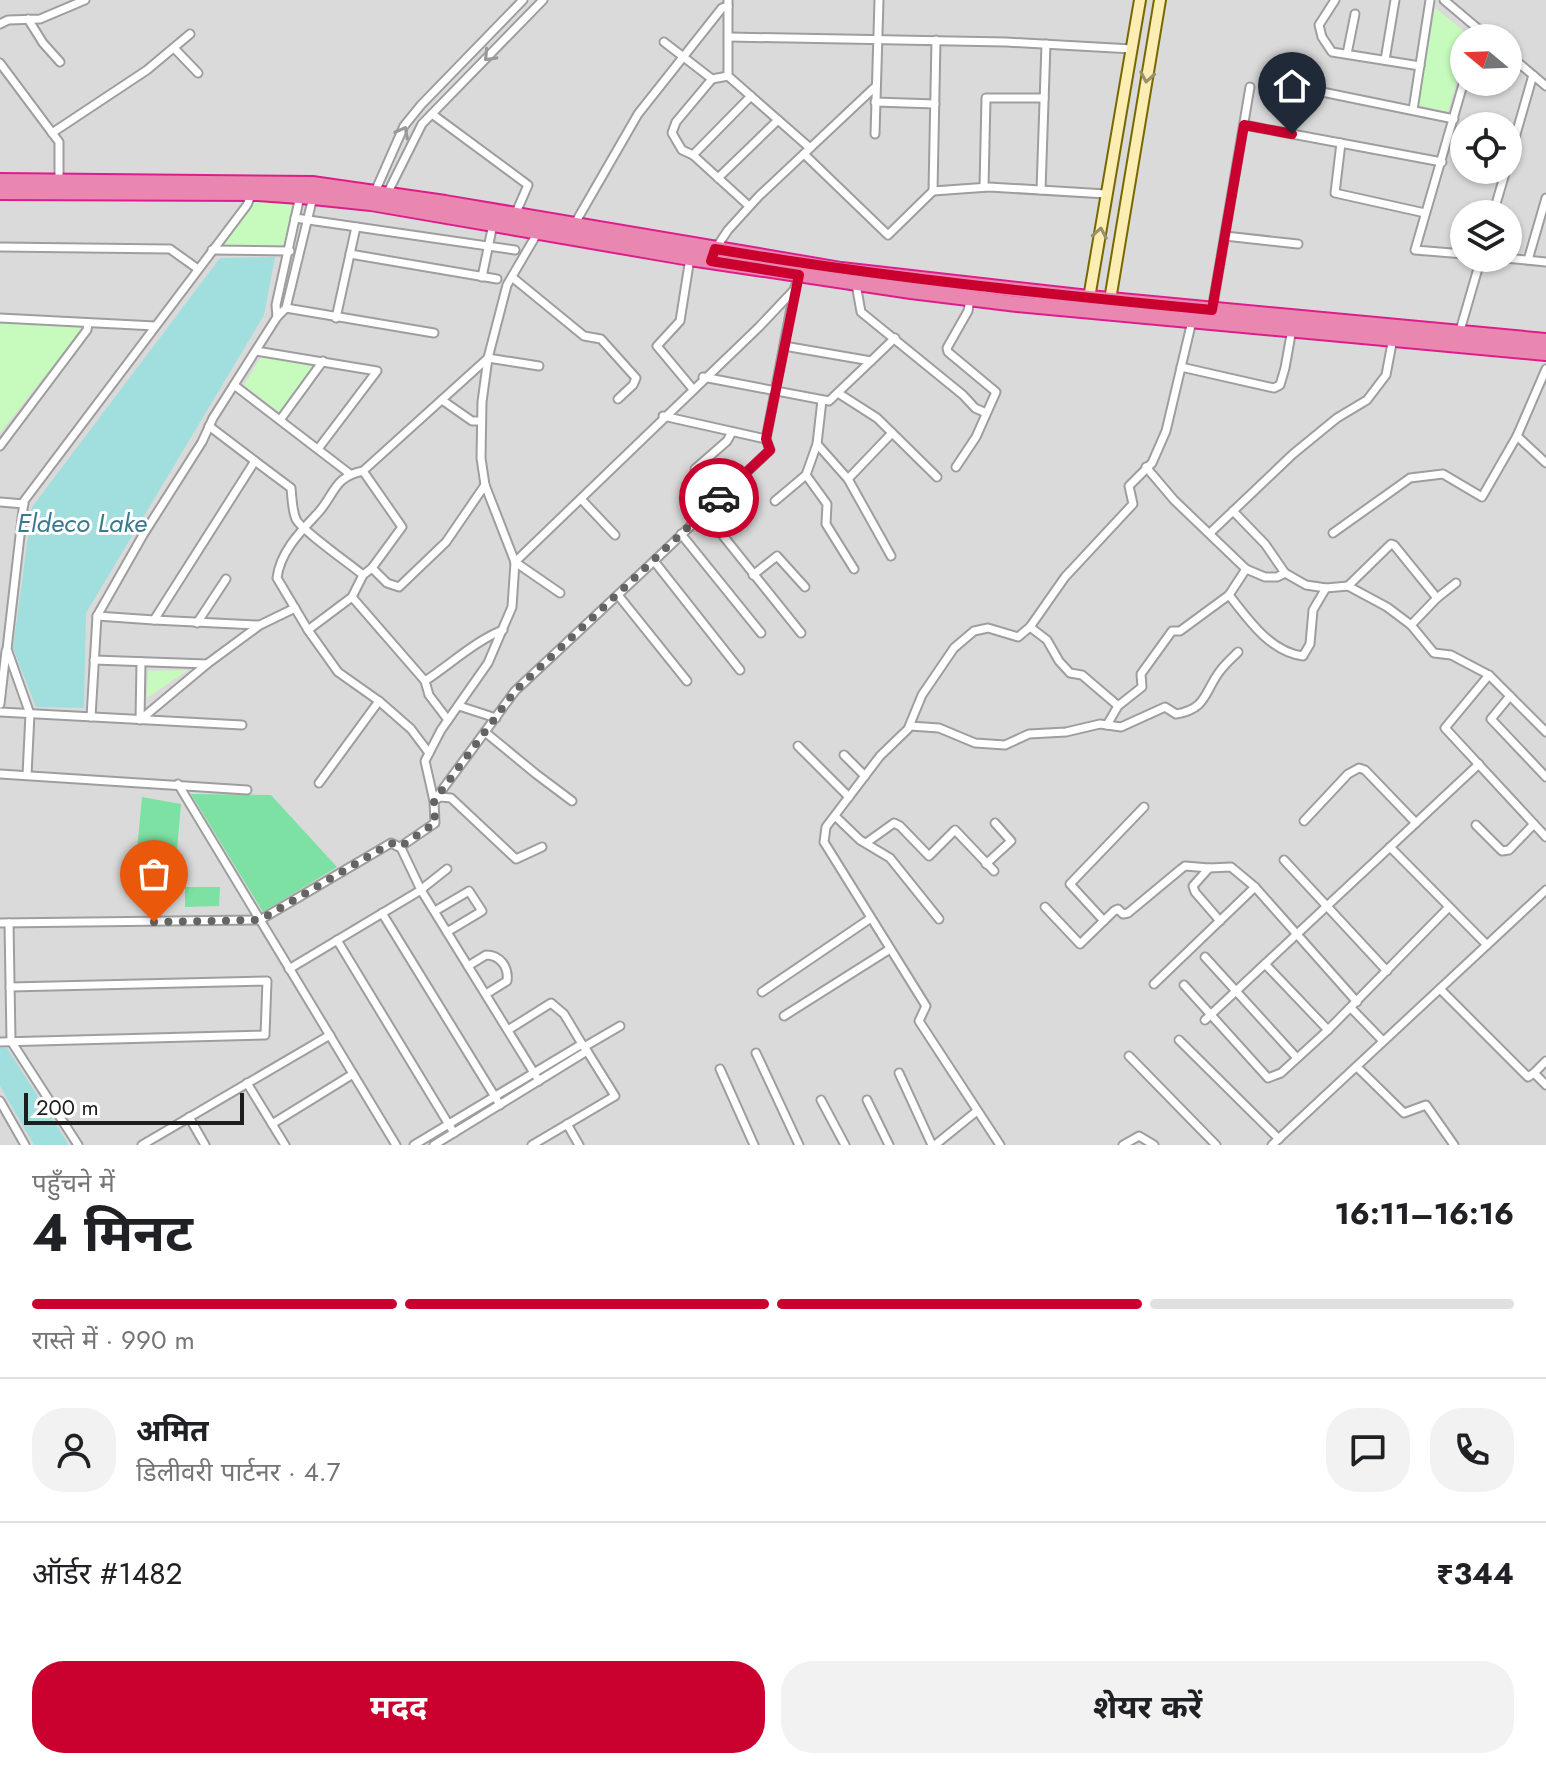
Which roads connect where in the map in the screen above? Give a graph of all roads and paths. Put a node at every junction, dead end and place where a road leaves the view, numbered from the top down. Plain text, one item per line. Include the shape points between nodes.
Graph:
1 (85, 0) edge
2 (523, 0) edge
3 (543, 0) edge
4 (879, 0) edge
5 (1140, 0) edge
6 (1160, 0) edge
7 (1335, 0) edge
8 (1395, 0) edge
9 (1430, 0) edge
10 (1444, 0) edge
11 (728, 3) edge
12 (1355, 14) dead end
13 (28, 19) junction
14 (0, 24) edge
15 (1472, 24) edge
16 (190, 34) dead end
17 (729, 37) junction
18 (877, 39) junction
19 (936, 40) junction
20 (664, 42) dead end
21 (1046, 44) junction
22 (174, 48) junction
23 (1132, 49) junction
24 (1347, 54) junction
25 (682, 56) junction
26 (1385, 60) junction
27 (60, 62) dead end
28 (0, 63) edge
29 (1420, 66) junction
30 (1522, 66) edge
31 (198, 73) dead end
32 (1533, 75) junction
33 (728, 76) junction
34 (712, 79) junction
35 (1288, 85) dead end
36 (1546, 86) edge
37 (875, 87) junction
38 (1250, 87) dead end
39 (751, 96) junction
40 (1044, 98) junction
41 (875, 102) junction
42 (935, 104) junction
43 (1413, 110) junction
44 (1522, 113) edge
45 (432, 114) junction
46 (1450, 118) edge
47 (778, 120) junction
48 (1244, 125) junction
49 (52, 133) junction
50 (1450, 133) edge
51 (875, 134) dead end
52 (1341, 143) junction
53 (807, 151) junction
54 (693, 155) junction
55 (1442, 162) junction
56 (718, 178) junction
57 (0, 181) edge
58 (59, 182) junction
59 (984, 187) junction
60 (1041, 190) junction
61 (933, 191) junction
62 (0, 192) edge
63 (252, 193) junction
64 (1106, 194) junction
65 (307, 196) junction
66 (379, 198) junction
67 (1546, 198) edge
68 (749, 206) junction
69 (1425, 213) junction
70 (515, 215) junction
71 (295, 218) junction
72 (1543, 218) edge
73 (307, 220) junction
74 (493, 224) junction
75 (574, 225) junction
76 (356, 227) junction
77 (538, 232) junction
78 (1225, 236) junction
79 (1298, 244) dead end
80 (488, 246) junction
81 (0, 247) edge
82 (212, 250) junction
83 (288, 250) junction
84 (515, 250) dead end
85 (300, 252) junction
86 (1450, 253) edge
87 (350, 254) junction
88 (713, 255) junction
89 (690, 258) junction
90 (1522, 259) edge
91 (1528, 260) junction
92 (1546, 262) edge
93 (198, 269) junction
94 (1477, 272) edge
95 (799, 275) junction
96 (482, 277) junction
97 (512, 277) junction
98 (497, 279) dead end
99 (856, 284) junction
100 (794, 290) junction
101 (970, 298) junction
102 (1088, 304) junction
103 (1109, 306) junction
104 (286, 308) junction
105 (1212, 310) junction
106 (277, 317) junction
107 (0, 318) edge
108 (336, 318) junction
109 (1192, 320) junction
110 (88, 323) junction
111 (155, 326) junction
112 (1292, 329) junction
113 (434, 333) dead end
114 (1459, 334) junction
115 (895, 338) junction
116 (1393, 338) junction
117 (1546, 341) edge
118 (784, 346) junction
119 (256, 351) junction
120 (1546, 353) edge
121 (488, 358) junction
122 (323, 361) junction
123 (871, 361) junction
124 (539, 366) dead end
125 (1181, 367) junction
126 (1546, 369) edge
127 (703, 377) junction
128 (234, 385) junction
129 (692, 388) junction
130 (775, 392) junction
131 (838, 393) junction
132 (618, 399) dead end
133 (442, 400) junction
134 (822, 400) junction
135 (986, 413) junction
136 (663, 416) junction
137 (280, 420) junction
138 (481, 421) junction
139 (209, 426) junction
140 (732, 432) junction
141 (892, 433) junction
142 (1517, 436) junction
143 (766, 439) junction
144 (817, 444) junction
145 (0, 446) edge
146 (318, 449) junction
147 (255, 461) junction
148 (1546, 463) edge
149 (956, 467) dead end
150 (1146, 467) junction
151 (695, 469) dead end
152 (363, 471) junction
153 (350, 474) junction
154 (806, 475) junction
155 (937, 477) dead end
156 (848, 479) junction
157 (485, 485) junction
158 (581, 499) junction
159 (775, 501) dead end
160 (0, 502) edge
161 (24, 504) junction
162 (1233, 511) junction
163 (704, 512) junction
164 (301, 528) junction
165 (1210, 533) junction
166 (1333, 533) dead end
167 (681, 534) junction
168 (615, 535) dead end
169 (891, 556) dead end
170 (654, 561) junction
171 (515, 562) junction
172 (372, 568) junction
173 (854, 569) dead end
174 (1246, 569) junction
175 (1285, 573) junction
176 (363, 575) junction
177 (753, 575) junction
178 (226, 579) dead end
179 (1456, 583) dead end
180 (1348, 586) junction
181 (805, 587) dead end
182 (1326, 588) junction
183 (560, 593) dead end
184 (618, 595) junction
185 (1229, 595) junction
186 (352, 597) junction
187 (1437, 598) junction
188 (295, 608) junction
189 (97, 616) junction
190 (154, 620) junction
191 (197, 623) junction
192 (260, 625) junction
193 (1411, 625) junction
194 (1030, 627) junction
195 (308, 630) junction
196 (503, 630) junction
197 (761, 633) dead end
198 (801, 633) dead end
199 (7, 649) junction
200 (1238, 652) dead end
201 (94, 660) junction
202 (141, 662) junction
203 (207, 664) junction
204 (740, 670) dead end
205 (1489, 675) junction
206 (425, 681) junction
207 (687, 681) dead end
208 (1510, 696) junction
209 (379, 701) junction
210 (0, 704) edge
211 (1116, 704) dead end
212 (459, 706) junction
213 (0, 712) edge
214 (30, 714) junction
215 (91, 717) junction
216 (496, 718) junction
217 (140, 720) junction
218 (448, 720) junction
219 (242, 725) dead end
220 (1107, 725) junction
221 (910, 726) junction
222 (485, 732) junction
223 (1546, 732) edge
224 (798, 746) dead end
225 (429, 753) junction
226 (844, 755) dead end
227 (1479, 764) junction
228 (0, 774) edge
229 (27, 775) junction
230 (865, 776) junction
231 (1546, 777) edge
232 (319, 783) dead end
233 (178, 784) junction
234 (247, 790) dead end
235 (849, 797) junction
236 (434, 801) junction
237 (572, 801) dead end
238 (1144, 807) dead end
239 (835, 816) junction
240 (1304, 821) dead end
241 (995, 823) dead end
242 (1416, 823) junction
243 (1534, 824) junction
244 (1476, 825) dead end
245 (1546, 837) edge
246 (866, 843) junction
247 (400, 847) junction
248 (542, 847) dead end
249 (1390, 847) junction
250 (1284, 860) dead end
251 (986, 864) junction
252 (1209, 868) junction
253 (447, 869) dead end
254 (994, 871) dead end
255 (1255, 887) junction
256 (422, 889) junction
257 (1544, 895) edge
258 (1328, 905) junction
259 (1045, 907) dead end
260 (1449, 907) junction
261 (435, 911) junction
262 (382, 913) junction
263 (871, 918) junction
264 (939, 919) dead end
265 (260, 920) junction
266 (1104, 921) junction
267 (1220, 921) junction
268 (4, 923) edge
269 (447, 932) junction
270 (1298, 933) junction
271 (337, 940) junction
272 (1487, 945) junction
273 (890, 949) junction
274 (1205, 957) dead end
275 (1265, 964) junction
276 (468, 966) junction
277 (289, 969) junction
278 (1387, 971) junction
279 (1154, 984) dead end
280 (1184, 985) dead end
281 (10, 987) junction
282 (1440, 989) junction
283 (1236, 991) junction
284 (762, 992) dead end
285 (486, 994) junction
286 (1354, 1005) junction
287 (784, 1016) dead end
288 (1208, 1018) junction
289 (620, 1026) dead end
290 (508, 1030) junction
291 (1328, 1030) junction
292 (330, 1035) junction
293 (1179, 1040) dead end
294 (11, 1041) junction
295 (1383, 1041) junction
296 (0, 1042) edge
297 (585, 1048) junction
298 (756, 1053) dead end
299 (1129, 1056) dead end
300 (1297, 1058) junction
301 (1546, 1061) edge
302 (1357, 1067) junction
303 (720, 1069) dead end
304 (899, 1073) dead end
305 (1534, 1073) junction
306 (353, 1074) junction
307 (537, 1077) junction
308 (247, 1083) junction
309 (1546, 1085) edge
310 (496, 1097) junction
311 (821, 1100) dead end
312 (867, 1100) dead end
313 (0, 1101) edge
314 (500, 1105) junction
315 (977, 1111) junction
316 (189, 1117) junction
317 (272, 1124) junction
318 (449, 1124) junction
319 (567, 1124) junction
320 (454, 1133) junction
321 (1279, 1139) junction
322 (283, 1144) edge
323 (25, 1145) edge
324 (78, 1145) edge
325 (142, 1145) edge
326 (205, 1145) edge
327 (396, 1145) edge
328 (414, 1145) edge
329 (434, 1145) edge
330 (532, 1145) edge
331 (579, 1145) edge
332 (754, 1145) edge
333 (799, 1145) edge
334 (845, 1145) edge
335 (889, 1145) edge
336 (933, 1145) edge
337 (1000, 1145) edge
338 (1123, 1145) edge
339 (1154, 1145) edge
340 (1216, 1145) edge
341 (1272, 1145) edge
342 (1454, 1145) edge

1 - 13 street
66 -> 2 street via 404,126
3 -> 45 street
4 - 18 street
5 - 23 street
6 -> 103 street
7 - 24 street via 1319,31 1332,52
8 - 26 street
9 - 29 street
10 - 15 street
11 - 17 street
11 - 25 street
12 - 24 street
13 - 14 street
13 - 27 street
16 - 22 street
17 - 18 street
17 - 33 street
18 - 19 street
18 - 37 street
19 - 21 street
19 - 42 street
20 - 25 street
21 - 23 street
21 - 40 street
22 - 31 street
22 - 49 street
23 - 64 street
24 - 26 street
25 - 34 street
25 - 75 street via 638,114
26 - 29 street
28 - 49 street
29 - 43 street
30 - 32 street
32 - 36 street
32 - 44 street
33 - 34 street
33 - 39 street
34 - 54 street via 672,133 682,150
35 - 43 street
37 - 41 street
37 - 53 street
38 - 48 street
39 - 47 street
39 - 54 street
40 - 59 street via 986,98
40 - 60 street
41 - 42 street
41 - 51 street
42 - 61 street
43 - 46 street
45 - 66 street
45 - 70 street via 528,185
47 - 53 street
47 - 56 street
48 - 52 street
48 - 78 street
49 - 58 street via 59,142
50 - 55 street
52 - 55 street
52 - 69 street via 1335,193
53 - 61 street via 888,235
53 - 68 street
54 - 56 street
55 - 69 street
56 - 68 street
57 - 58 highway
58 - 66 highway via 312,184
59 - 60 street
59 - 61 street
60 - 64 street
62 - 63 highway
63 - 65 highway
63 - 82 street
102 -> 64 street
65 - 66 highway
65 - 71 street
65 - 73 street
66 - 70 highway
66 - 74 highway
67 - 72 street
68 - 88 street
69 - 86 street via 1415,250
70 - 75 highway
71 - 73 street
71 - 83 street
72 - 91 street
73 - 76 street
73 - 85 street
74 - 77 highway
74 - 80 street
75 - 88 highway
76 - 80 street
76 - 87 street
77 - 89 highway
77 - 97 street
78 - 79 street
78 - 105 street
80 - 84 street
80 - 96 street
81 - 93 street via 170,249
82 - 83 street
82 - 93 street
83 - 85 street
83 - 106 street
85 - 104 street
87 - 96 street
87 - 108 street
88 - 89 highway
88 - 95 highway
88 - 102 highway
89 - 129 street via 680,321 657,346
90 - 91 street
91 - 92 street
93 - 111 street
94 - 114 street
95 - 99 highway
95 - 100 street
96 - 98 street
97 - 121 street
97 - 132 street via 584,336 605,343 636,378
99 - 101 highway
99 - 115 street via 861,312
100 - 118 street
100 - 127 street
101 - 102 highway
101 - 135 street via 947,348 996,392
102 - 103 highway
103 - 105 highway
103 - 109 highway
104 - 106 street
104 - 108 street
105 - 114 highway
106 - 119 street
107 - 110 street
108 - 113 street
109 - 112 highway
109 - 125 street
110 - 111 street
110 - 145 street
111 - 161 street
112 - 116 highway
112 - 125 street via 1280,385 1274,388
114 - 117 highway
115 - 123 street
115 - 135 street
116 - 120 highway
116 - 162 street via 1386,375 1367,400 1326,427
118 - 123 street
118 - 130 street
119 - 122 street
119 - 128 street
121 - 124 street
121 - 133 street
121 - 138 street
122 - 137 street
122 - 146 street via 377,371
123 - 131 street
125 - 150 street via 1166,431
126 - 142 street
127 - 129 street
127 - 130 street
128 - 137 street
128 - 139 street
129 - 136 street
130 - 134 street
130 - 143 street
131 - 134 street
131 - 141 street
133 - 138 street via 472,421
133 - 152 street
134 - 144 street
135 - 149 street
136 - 140 street
136 - 158 street
137 - 146 street
138 - 157 street
139 - 147 street
139 - 189 street
140 - 143 street
140 - 151 street
141 - 155 street
141 - 156 street
142 - 148 street
142 - 166 street via 1482,497 1443,474 1410,478
143 - 163 street via 770,450
144 - 154 street
144 - 156 street
146 - 153 street
147 - 164 street via 291,488
147 - 190 street
150 - 165 street
150 - 194 street via 1129,486 1133,504 1065,577
152 - 153 street
152 - 172 street via 402,527
153 - 164 street
154 - 159 street
154 - 173 street via 827,504 826,524
156 - 169 street
157 - 171 street
157 - 172 street via 446,542 399,587
158 - 168 street
158 - 171 street
160 - 161 street
161 - 199 street
162 - 165 street
162 - 175 street
163 - 167 street
163 - 177 street
164 - 176 street
164 - 188 street via 277,578
165 - 174 street
167 - 170 street
167 - 197 street
170 - 184 street
170 - 204 street
171 - 183 street
171 - 196 street via 512,607
172 - 176 street
174 - 175 street via 1265,577
174 - 185 street
175 - 182 street via 1306,585
176 - 186 street
177 - 181 street via 777,556
177 - 198 street
178 - 191 street
179 - 187 street
180 - 182 street
180 - 187 street via 1391,544
180 - 193 street
182 - 185 street via 1313,610 1310,644 1303,656 1280,649
184 - 207 street
184 - 216 street via 515,691
185 - 220 street via 1180,631 1172,631 1141,674 1142,687 1118,706
186 - 195 street
186 - 206 street
187 - 193 street
188 - 192 street
188 - 195 street
189 - 190 street
189 - 201 street
190 - 191 street
191 - 192 street
192 - 203 street
193 - 205 street via 1434,653 1451,655
194 - 211 street via 1047,640 1070,673 1082,675
194 - 221 street via 1018,637 988,628 974,631 954,648 922,695
195 - 209 street via 338,672
196 - 206 street
196 - 212 street
199 - 210 street
199 - 214 street
200 - 220 street via 1219,672 1205,700 1184,713 1165,707 1121,727
201 - 202 street
201 - 215 street
202 - 203 street
202 - 217 street
203 - 217 street
205 - 208 street
205 - 227 street via 1445,728
206 - 218 street
208 - 223 street
208 - 231 street via 1491,719
209 - 225 street
209 - 232 street
212 - 216 street
212 - 218 street
213 - 214 street
214 - 215 street
214 - 229 street
215 - 217 street
216 - 222 street
217 - 219 street
218 - 225 street
220 - 221 street via 1029,734 1005,745
221 - 230 street
222 - 236 street
222 - 237 street
224 - 235 street
225 - 236 street via 425,761
226 - 230 street
227 - 242 street
227 - 243 street
228 - 229 street
229 - 233 street
230 - 235 street
233 - 234 street
233 - 265 street
235 - 239 street
236 - 247 street via 435,823
236 - 248 street via 451,798 516,859
238 - 266 street via 1070,884
239 - 246 street
239 - 263 street via 826,827 824,842
240 - 242 street via 1359,768
241 - 251 street via 1011,841
242 - 249 street
243 - 244 street via 1502,851
243 - 245 street
246 - 251 street via 894,823 929,856 955,830
246 - 264 street via 890,858
247 - 256 street
247 - 265 street via 391,843
249 - 258 street
249 - 260 street
250 - 258 street
251 - 254 street
252 - 255 street via 1231,867
252 - 266 street via 1185,866 1128,913 1118,909
252 - 267 street via 1193,886
253 - 256 street
255 - 267 street
255 - 270 street
256 - 261 street
256 - 262 street
257 - 272 street
258 - 270 street
258 - 278 street
259 - 266 street via 1080,944
260 - 272 street
260 - 278 street
261 - 269 street
261 - 269 street via 469,891 482,911
262 - 271 street
262 - 310 street
263 - 273 street
263 - 284 street
265 - 268 street
265 - 277 street
267 - 279 street
268 - 281 street
269 - 276 street
270 - 275 street
270 - 286 street
271 - 277 street
271 - 318 street
272 - 282 street
273 - 287 street
273 - 315 street via 926,1006 919,1021
274 - 283 street
275 - 283 street
275 - 291 street
276 - 285 street
276 - 285 street via 486,955 502,962 507,981
277 - 292 street
278 - 286 street
280 - 288 street
281 - 294 street
281 - 294 street via 267,981 268,985 265,1035
282 - 295 street
282 - 305 street via 1528,1077
283 - 288 street
283 - 300 street
285 - 290 street
286 - 291 street
286 - 295 street
288 - 300 street via 1268,1078
289 - 297 street
290 - 297 street via 551,1003
290 - 307 street
291 - 300 street
292 - 306 street
292 - 308 street
293 - 321 street
294 - 296 street
294 - 324 street
295 - 302 street
297 - 307 street
297 - 319 street via 615,1096
298 - 333 street
299 - 340 street
301 - 305 street
302 - 321 street
302 - 342 street via 1404,1113 1426,1105
303 - 332 street
304 - 336 street
305 - 309 street
306 - 317 street
306 - 327 street
307 - 310 street
307 - 314 street
308 - 316 street
308 - 317 street
310 - 314 street
310 - 318 street
311 - 334 street
312 - 335 street
313 - 323 street
314 - 320 street
315 - 336 street
315 - 337 street
316 - 325 street
316 - 326 street
317 - 322 street
318 - 320 street
318 - 328 street
319 - 330 street
319 - 331 street
320 - 329 street
321 - 341 street
338 - 339 street via 1139,1136

